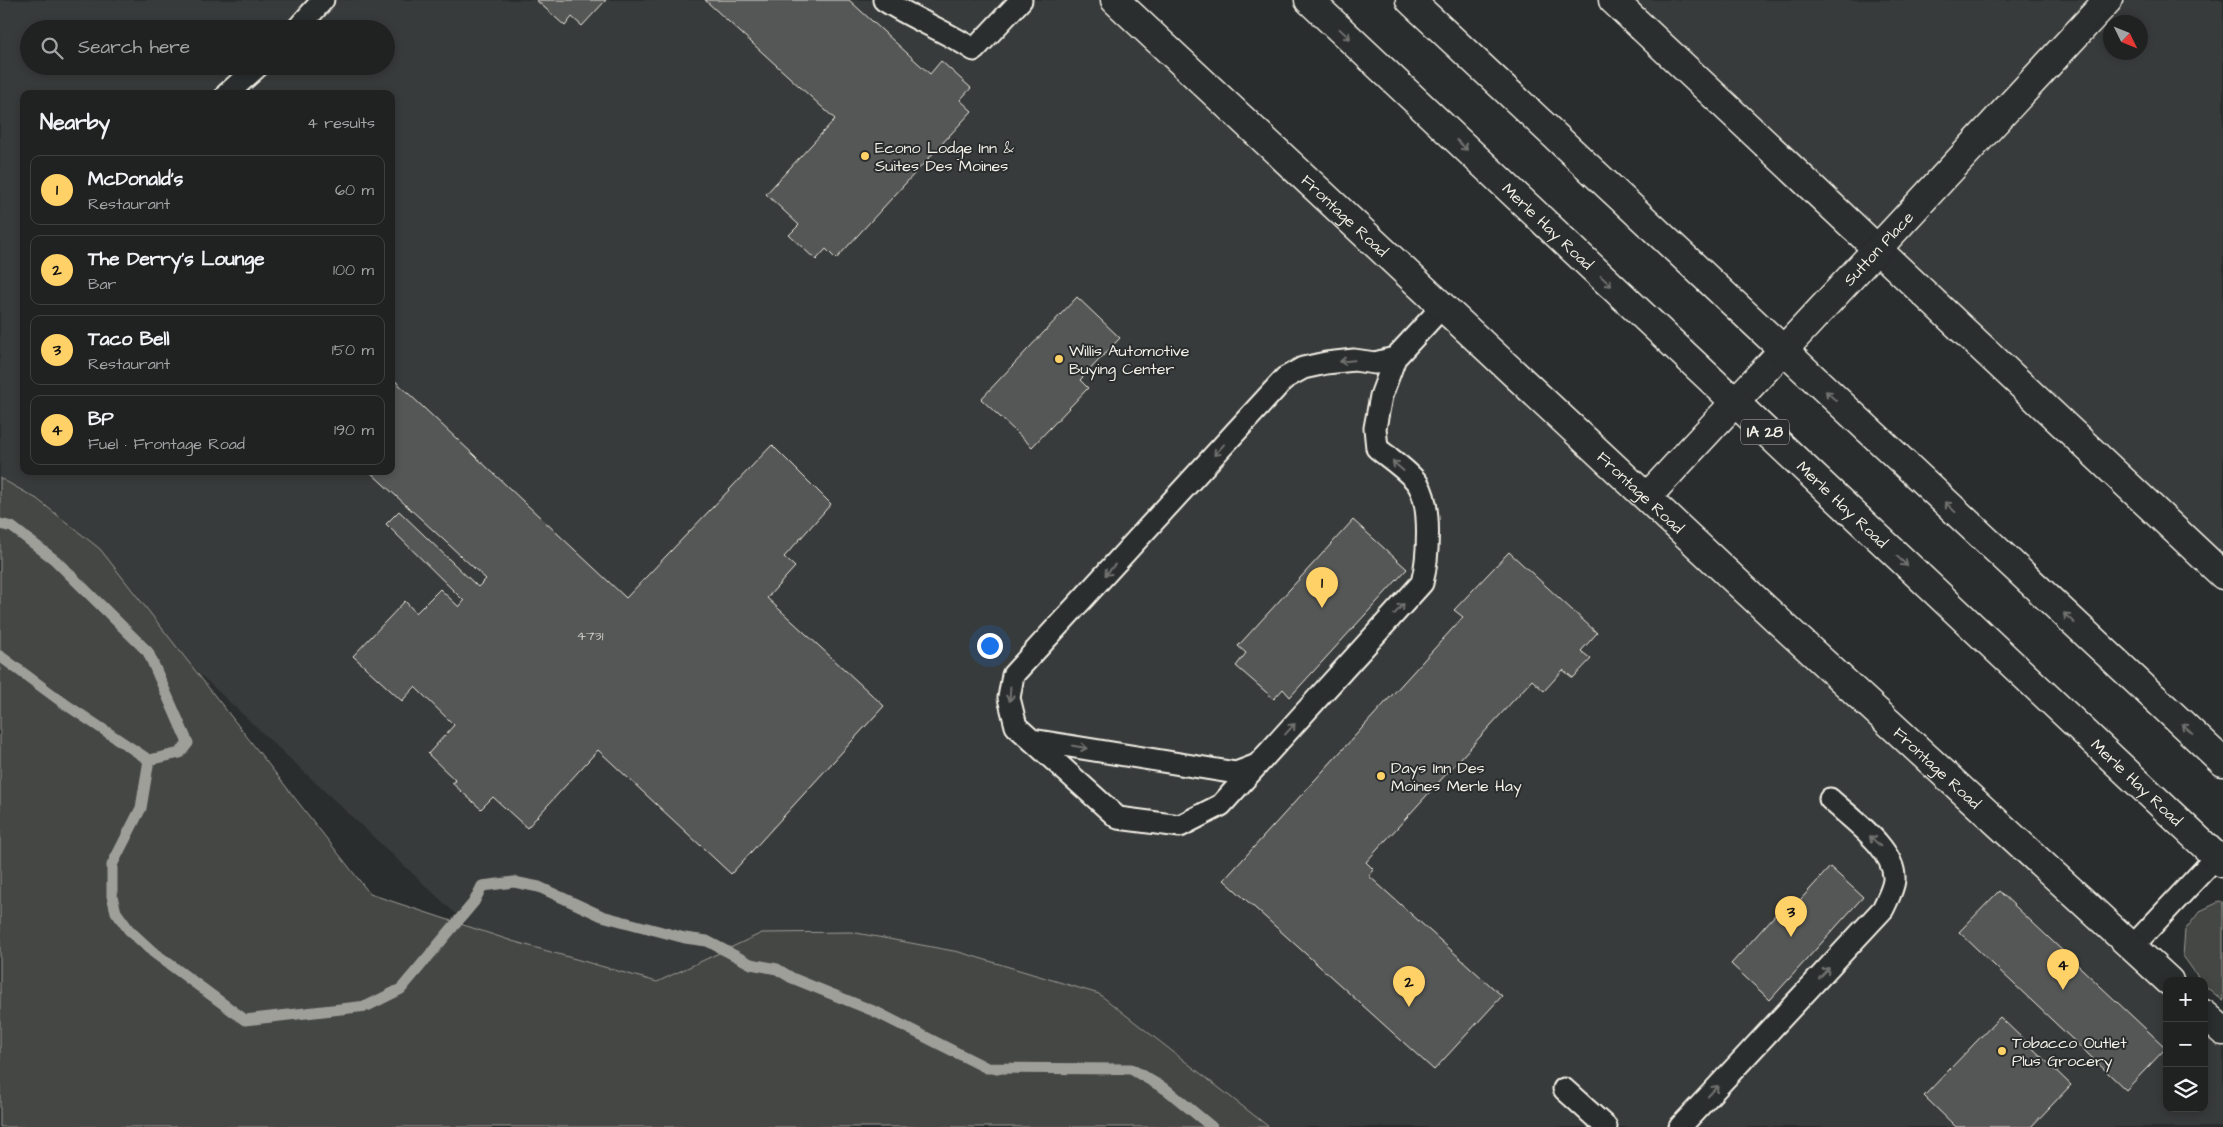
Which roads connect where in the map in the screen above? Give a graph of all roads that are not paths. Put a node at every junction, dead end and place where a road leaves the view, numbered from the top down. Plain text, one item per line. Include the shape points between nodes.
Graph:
1 (323, 0) edge
2 (884, 0) edge
3 (1021, 0) edge
4 (1115, 0) edge
5 (1309, 0) edge
6 (1410, 0) edge
7 (1613, 0) edge
8 (2108, 0) edge
9 (305, 20) edge
10 (248, 75) edge
11 (231, 90) edge
12 (1877, 249) junction
13 (1443, 306) junction
14 (1782, 351) junction
15 (1395, 358) junction
16 (1734, 403) junction
17 (1648, 496) junction
18 (2223, 575) edge
19 (1032, 740) junction
20 (2223, 762) edge
21 (1258, 765) junction
22 (1830, 799) dead end
23 (2220, 860) edge
24 (2132, 947) junction
25 (2165, 977) edge
26 (2208, 1018) edge
27 (2223, 1031) edge
28 (1564, 1089) dead end
29 (1606, 1127) edge
30 (1680, 1127) edge

1 - 9 lane
2 - 3 lane via 974,50
4 - 13 street, Frontage Road
5 -> 16 street, Merle Hay Road / IA 28
6 - 14 street
7 - 12 street
8 - 12 street, Sutton Place
10 - 11 lane
12 - 14 street, Sutton Place
12 - 18 street
13 - 15 lane
13 - 17 street, Frontage Road
14 - 16 street, Sutton Place
20 -> 14 street
15 -> 19 lane via 1376,363 1354,360 1326,363 1303,368 1285,378 1013,675 1009,698 1016,726
21 -> 15 lane via 1422,583 1427,565 1426,502 1418,484 1377,448 1375,428 1381,396
16 - 17 street, Sutton Place
16 -> 23 street, Merle Hay Road / IA 28
17 - 24 street, Frontage Road
19 -> 21 lane via 1236,774
19 - 21 lane via 1118,818 1180,826 1221,805
30 -> 22 lane via 1883,909 1891,892 1894,878 1883,848
23 - 24 lane
24 - 25 street, Frontage Road
26 - 27 street
28 - 29 lane

